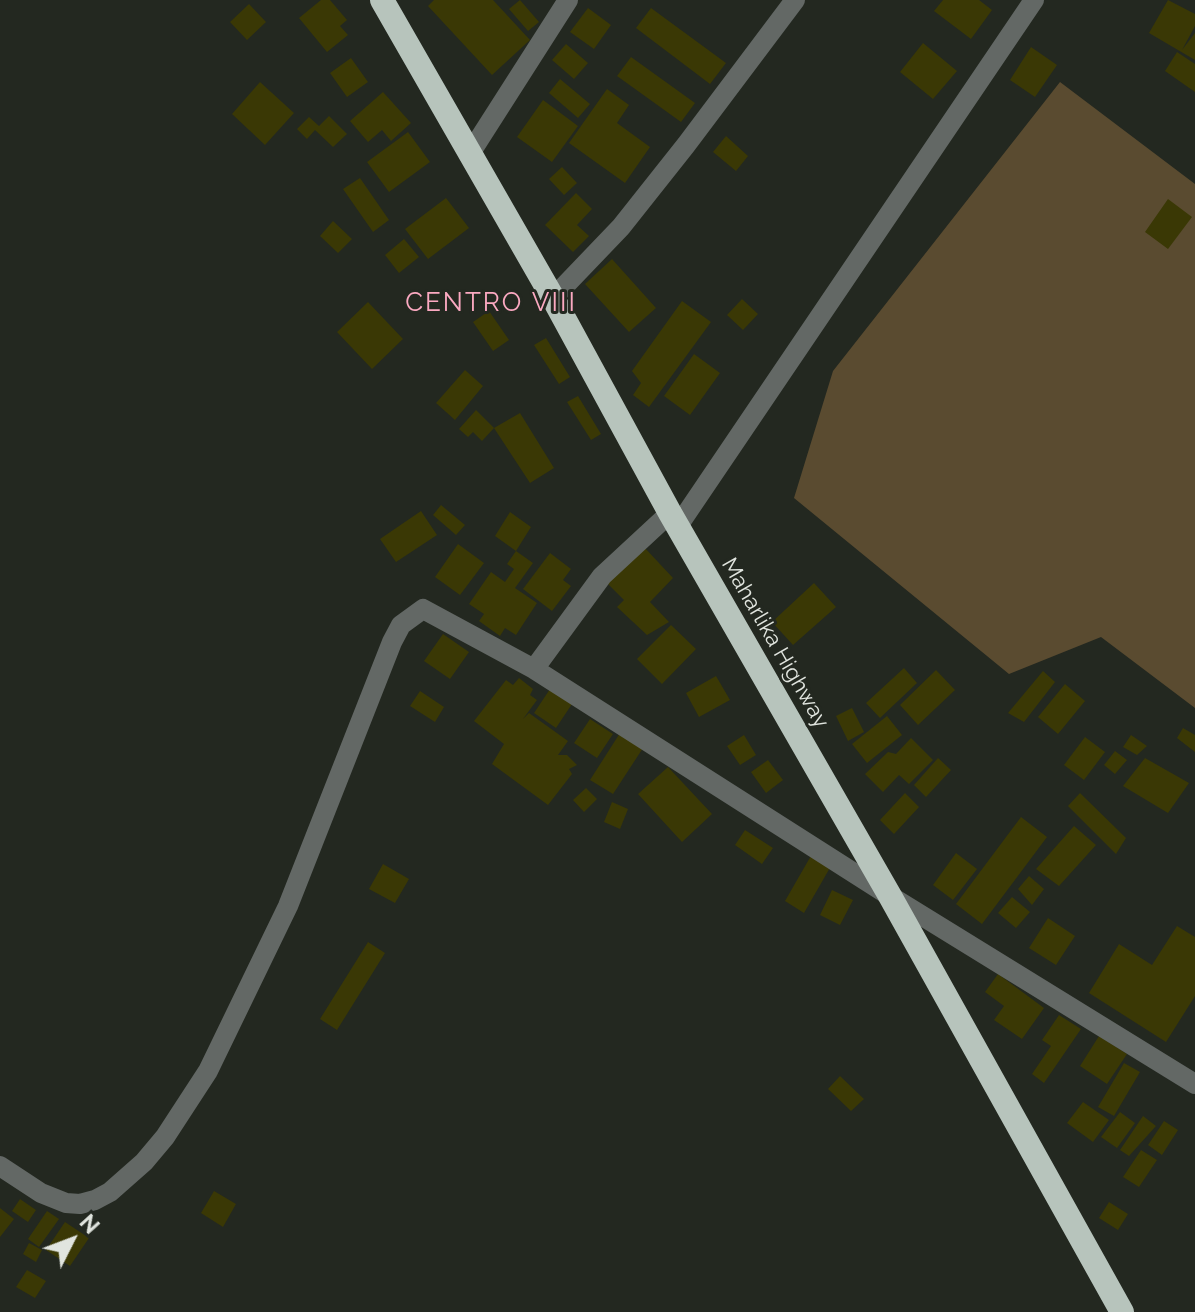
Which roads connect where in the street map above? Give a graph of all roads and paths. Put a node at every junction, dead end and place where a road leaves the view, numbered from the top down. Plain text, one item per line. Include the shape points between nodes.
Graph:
1 (382, 0) edge
2 (568, 0) edge
3 (795, 0) edge
4 (1034, 0) edge
5 (469, 155) junction
6 (553, 298) junction
7 (674, 519) junction
8 (534, 669) junction
9 (890, 896) junction
10 (1195, 1084) edge
11 (0, 1166) edge
12 (1122, 1312) edge

1 - 5 highway, Maharlika Highway
2 - 5 street
3 - 6 street via 621,227
4 - 7 street
5 - 6 highway, Maharlika Highway
6 - 7 highway, Maharlika Highway
7 - 8 street via 602,576
7 - 9 highway, Maharlika Highway
8 - 9 street
8 - 11 street via 431,611 423,609 401,625 288,906 208,1071 165,1137 110,1192 80,1204 41,1193
9 - 10 street
9 - 12 highway, Maharlika Highway

